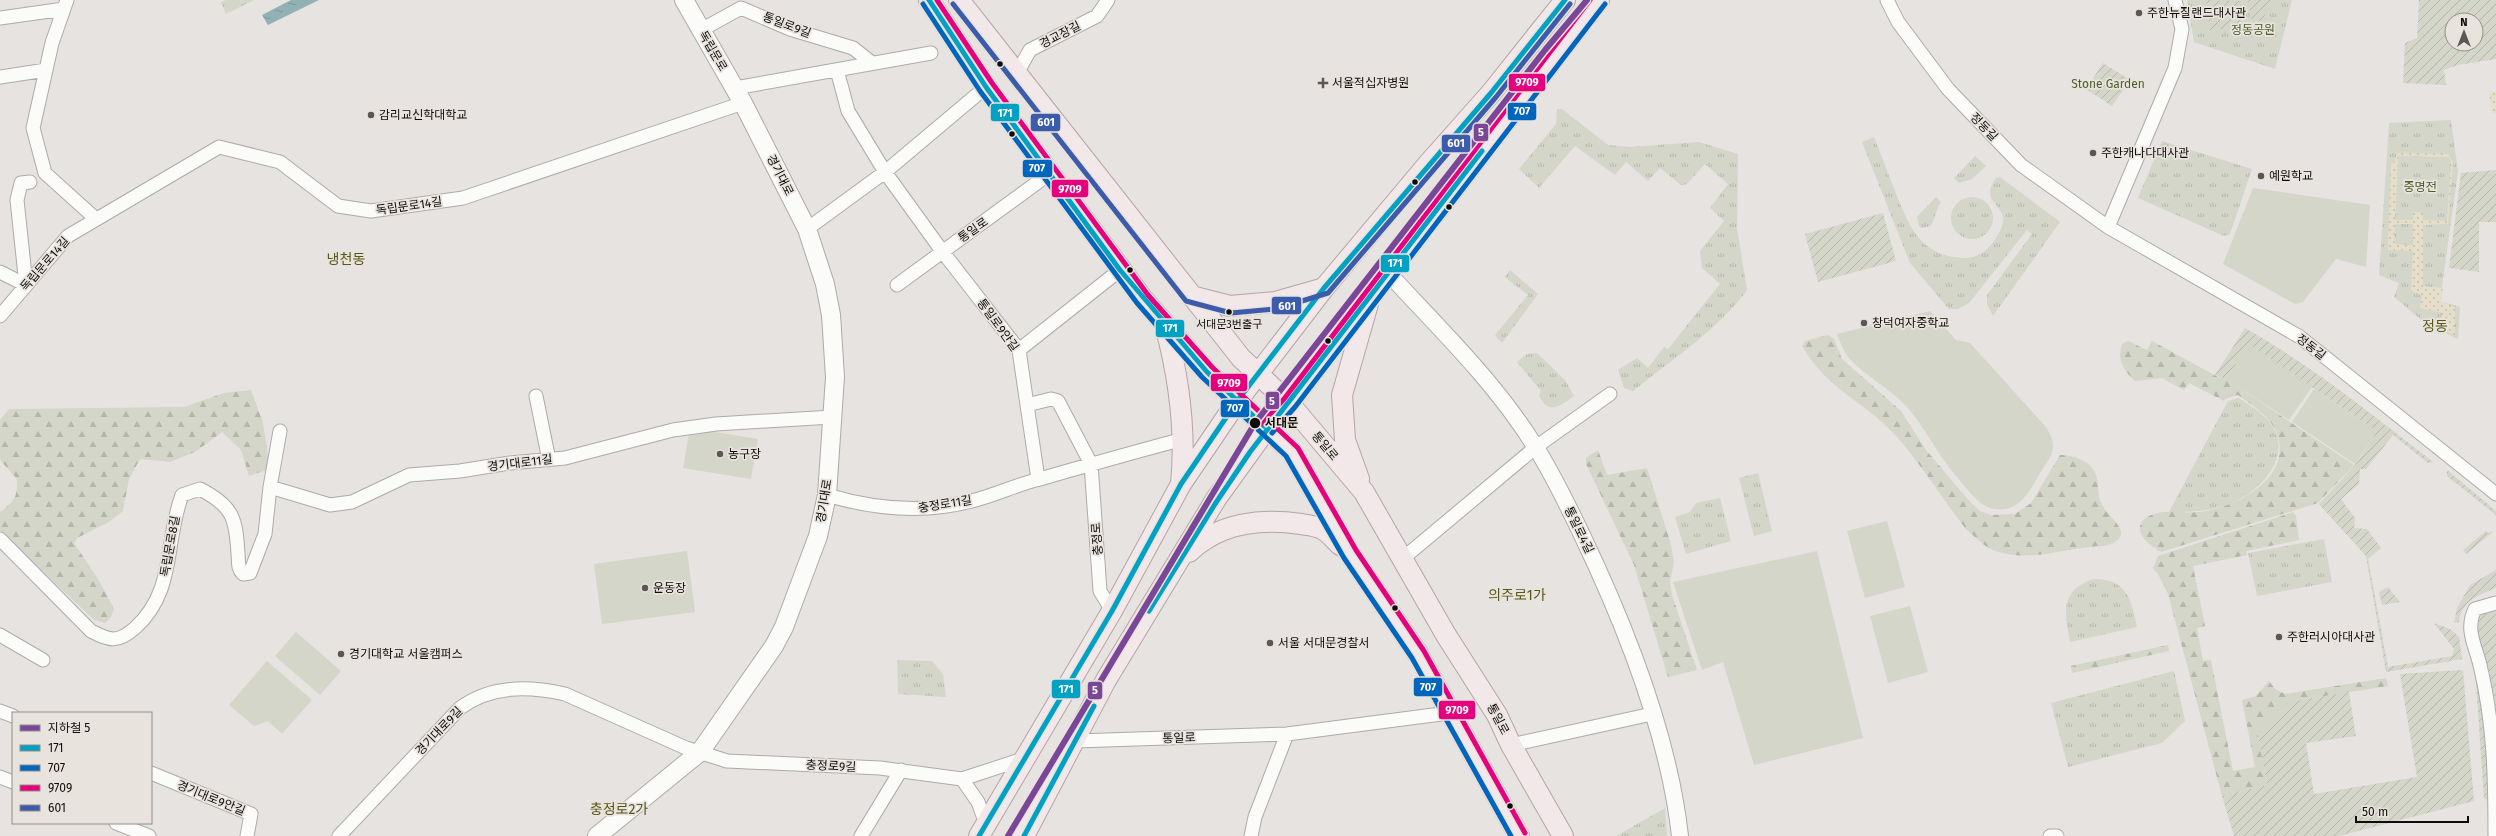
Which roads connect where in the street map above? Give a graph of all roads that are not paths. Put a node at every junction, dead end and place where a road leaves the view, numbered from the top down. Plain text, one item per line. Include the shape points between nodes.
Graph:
1 (684, 0) edge
2 (929, 0) edge
3 (959, 0) edge
4 (1108, 0) edge
5 (1565, 0) edge
6 (1599, 0) edge
7 (1887, 0) edge
8 (2175, 0) edge
9 (65, 4) edge
10 (0, 18) edge
11 (701, 30) junction
12 (931, 53) dead end
13 (872, 63) junction
14 (46, 70) junction
15 (837, 70) junction
16 (1017, 73) junction
17 (0, 77) edge
18 (986, 88) junction
19 (739, 96) junction
20 (885, 172) junction
21 (1049, 174) junction
22 (30, 182) dead end
23 (96, 220) junction
24 (2108, 227) junction
25 (807, 229) junction
26 (942, 251) junction
27 (1120, 270) junction
28 (0, 272) edge
29 (1388, 273) junction
30 (26, 285) junction
31 (897, 285) dead end
32 (1324, 288) junction
33 (1191, 296) junction
34 (1370, 296) junction
35 (0, 316) edge
36 (1165, 324) junction
37 (1019, 350) junction
38 (1259, 375) junction
39 (1610, 394) dead end
40 (536, 396) dead end
41 (1238, 400) junction
42 (1289, 403) junction
43 (1027, 405) junction
44 (832, 417) junction
45 (1266, 428) junction
46 (280, 431) dead end
47 (1183, 439) junction
48 (1536, 447) junction
49 (549, 460) junction
50 (1091, 464) junction
51 (1038, 479) junction
52 (1181, 484) junction
53 (270, 487) junction
54 (1364, 492) junction
55 (2496, 494) edge
56 (827, 495) junction
57 (0, 538) edge
58 (1350, 554) junction
59 (1180, 560) junction
60 (1401, 560) junction
61 (2496, 603) edge
62 (1112, 611) junction
63 (0, 635) edge
64 (43, 660) dead end
65 (0, 711) edge
66 (1448, 712) junction
67 (1652, 714) junction
68 (12, 716) edge
69 (1287, 734) junction
70 (1076, 741) junction
71 (1511, 745) junction
72 (700, 752) junction
73 (1026, 758) junction
74 (901, 770) junction
75 (152, 773) edge
76 (0, 777) edge
77 (962, 778) junction
78 (12, 782) edge
79 (119, 824) edge
80 (982, 830) edge
81 (149, 836) edge
82 (247, 836) edge
83 (339, 836) edge
84 (596, 836) edge
85 (861, 836) edge
86 (1024, 836) edge
87 (1251, 836) edge
88 (1519, 836) edge
89 (1563, 836) edge
90 (1680, 836) edge
91 (2050, 836) edge
92 (2057, 836) edge
93 (2495, 836) edge

1 - 11 main road, 독립문로
2 - 18 main road
3 - 16 main road, 통일로
4 - 16 street, 경교장길 via 1098,16 1030,50
5 - 32 main road via 1491,93
6 - 29 main road
7 - 24 street, 정동길 via 1898,22 1948,89 2021,165
8 - 24 street via 2182,30 2175,68
9 - 10 street
9 - 14 street
11 - 13 street, 통일로9길 via 741,8 790,29 853,48
11 - 19 main road, 독립문로
12 - 13 street
13 - 15 street
14 - 17 street
14 - 23 street via 33,128 45,173
15 - 19 street
15 - 20 street, 통일로9안길 via 848,111
16 - 33 main road, 통일로
18 - 20 street
18 - 21 main road
19 - 23 street, 독립문로14길 via 463,198 371,211 338,206 280,162 219,148
19 - 25 main road, 경기대로
20 - 25 street
20 - 26 street, 통일로9안길
21 - 26 street, 통일로
21 - 27 main road
22 - 30 street via 20,183 17,200
23 - 30 street, 독립문로14길 via 68,236
24 - 55 street, 정동길 via 2300,337
25 - 44 main road, 경기대로 via 825,284 831,315 835,377
26 - 31 street, 통일로
26 - 37 street, 통일로9안길
27 - 36 main road
27 - 37 street
28 - 30 street
29 - 34 main road
29 - 48 street, 통일로4길 via 1486,380
30 - 35 street, 독립문로14길
32 - 33 main road via 1275,302 1230,306
32 - 38 main road
33 - 38 main road, 통일로 via 1241,358
34 - 42 main road
34 - 54 main road via 1342,399 1345,440
36 - 41 main road via 1207,372
36 - 47 main road via 1174,360
37 - 43 street, 통일로9안길
38 - 41 main road
38 - 42 main road, 통일로
39 - 48 street
40 - 49 street
41 - 45 main road
41 - 52 main road
42 - 45 main road
42 - 54 main road, 통일로
43 - 50 street via 1051,398 1058,401
43 - 51 street
44 - 49 street, 경기대로11길 via 755,420 673,430
44 - 56 main road, 경기대로
45 - 58 main road via 1292,452
45 - 59 main road via 1216,499
46 - 53 street
47 - 50 street, 충정로11길
47 - 52 main road
48 - 60 street
48 - 67 street, 통일로4길 via 1555,479 1598,568 1627,637
49 - 53 street, 경기대로11길 via 460,472 409,475 352,502 330,505
50 - 51 street, 충정로11길
50 - 62 street, 충정로 via 1100,591
51 - 56 street, 충정로11길 via 978,499 923,510 848,501
52 - 62 main road
53 - 57 street, 독립문로8길 via 265,534 250,573 243,574 238,569 237,528 231,512 219,498 200,489 182,495 177,509 163,587 149,615 124,638 107,640 92,631
54 - 60 main road, 통일로
56 - 72 main road, 경기대로 via 818,536 784,627
58 - 59 main road via 1322,528 1267,522 1246,524 1213,534 1198,543
58 - 66 main road via 1418,654
59 - 70 main road via 1106,680
60 - 71 main road, 통일로 via 1497,715
61 - 93 street via 2474,609 2469,626 2480,665 2495,751
62 - 73 main road
63 - 64 street
65 - 68 street
66 - 69 street, 통일로
66 - 88 main road
67 - 71 street
67 - 90 street, 통일로4길 via 1666,761
69 - 70 street, 통일로
69 - 87 street via 1255,817
70 - 86 main road
71 - 89 main road, 통일로
72 - 74 street, 충정로9길 via 727,761
72 - 83 street, 경기대로9길 via 565,694 532,688 494,692 472,700 460,708
72 - 84 main road, 경기대로
73 - 77 street, 충정로9길
73 - 80 main road
74 - 77 street, 충정로9길
74 - 85 street
75 - 82 street, 경기대로9안길 via 251,814
76 - 78 street
77 - 80 street via 982,810
79 - 81 street
91 - 92 street

